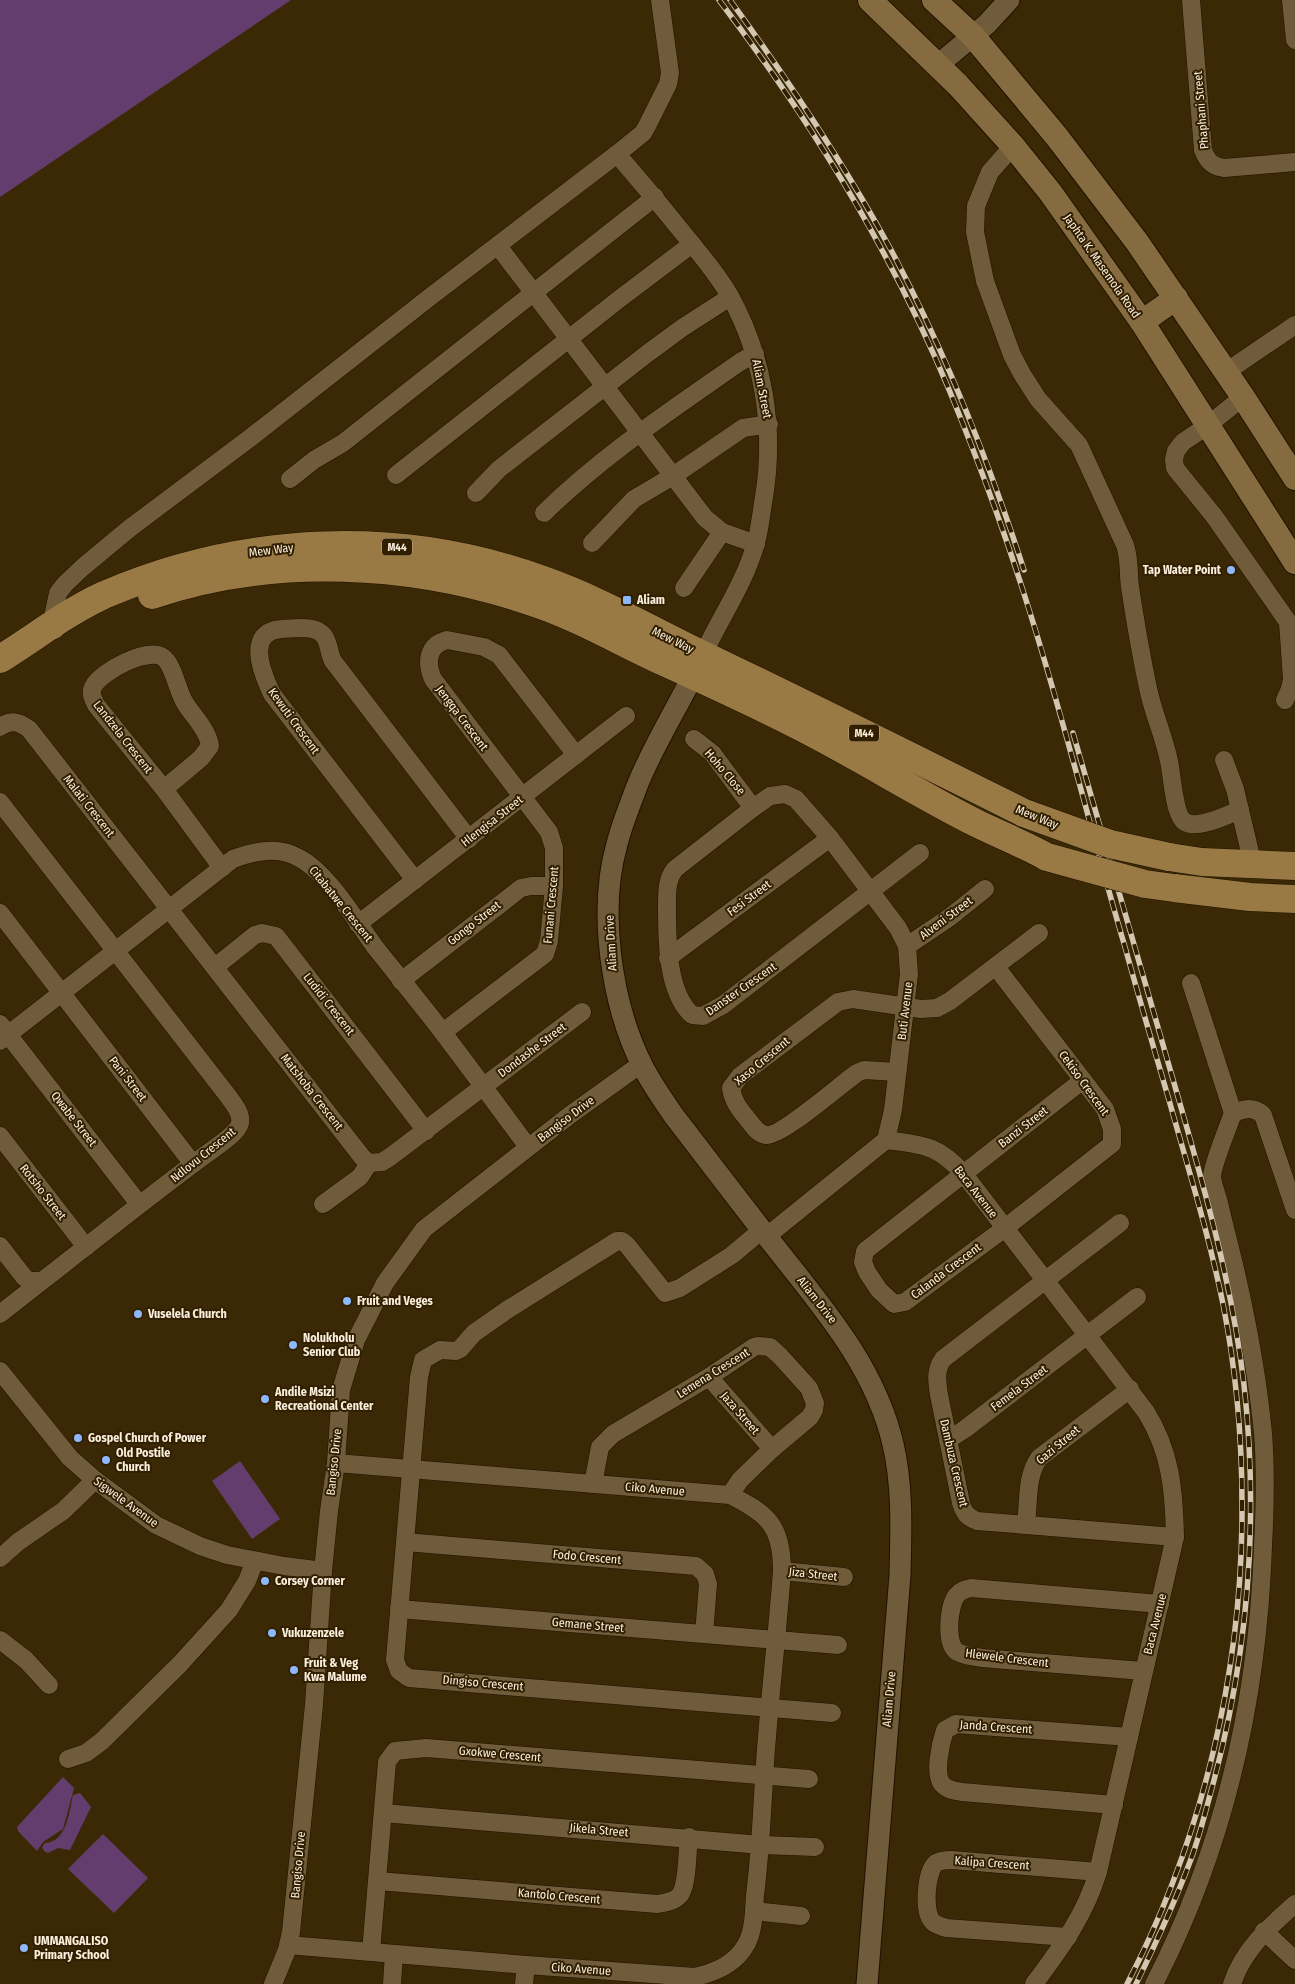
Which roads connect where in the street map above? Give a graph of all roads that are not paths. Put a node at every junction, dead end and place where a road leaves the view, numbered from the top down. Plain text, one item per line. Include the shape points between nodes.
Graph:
1 (660, 0) edge
2 (870, 0) edge
3 (934, 0) edge
4 (1009, 0) edge
5 (1191, 0) edge
6 (1291, 0) edge
7 (972, 36) junction
8 (1295, 40) edge
9 (938, 65) junction
10 (1013, 146) junction
11 (617, 154) junction
12 (1295, 162) edge
13 (655, 197) junction
14 (692, 244) junction
15 (498, 246) junction
16 (534, 292) junction
17 (730, 297) junction
18 (1176, 298) junction
19 (1142, 322) junction
20 (1295, 325) edge
21 (569, 338) junction
22 (755, 354) junction
23 (1226, 372) junction
24 (606, 388) junction
25 (1244, 397) junction
26 (769, 424) junction
27 (1207, 426) junction
28 (641, 433) junction
29 (396, 475) dead end
30 (674, 476) junction
31 (1295, 478) edge
32 (290, 479) dead end
33 (476, 493) dead end
34 (544, 513) dead end
35 (722, 532) junction
36 (592, 543) dead end
37 (756, 544) junction
38 (1295, 562) edge
39 (684, 588) dead end
40 (1292, 628) edge
41 (50, 630) junction
42 (0, 659) edge
43 (698, 665) junction
44 (1285, 700) dead end
45 (626, 716) dead end
46 (0, 727) edge
47 (694, 738) dead end
48 (576, 755) junction
49 (1224, 760) dead end
50 (164, 789) junction
51 (522, 797) junction
52 (0, 802) edge
53 (754, 808) junction
54 (1240, 810) junction
55 (830, 838) junction
56 (469, 839) junction
57 (920, 853) dead end
58 (1253, 865) junction
59 (1295, 866) edge
60 (222, 868) junction
61 (415, 880) junction
62 (554, 886) junction
63 (985, 889) dead end
64 (871, 892) junction
65 (1295, 898) edge
66 (169, 910) junction
67 (0, 913) edge
68 (358, 924) junction
69 (1039, 933) dead end
70 (907, 946) junction
71 (115, 951) junction
72 (668, 958) junction
73 (215, 967) junction
74 (996, 967) junction
75 (401, 980) junction
76 (1191, 983) dead end
77 (62, 994) junction
78 (905, 1006) junction
79 (582, 1012) dead end
80 (443, 1032) junction
81 (3, 1033) edge
82 (641, 1064) junction
83 (897, 1072) junction
84 (1084, 1080) junction
85 (483, 1087) junction
86 (1233, 1113) junction
87 (426, 1131) junction
88 (0, 1136) edge
89 (886, 1140) junction
90 (528, 1147) junction
91 (369, 1163) junction
92 (193, 1164) junction
93 (963, 1173) junction
94 (139, 1204) junction
95 (324, 1204) dead end
96 (1295, 1210) edge
97 (1120, 1223) dead end
98 (1005, 1228) junction
99 (764, 1233) junction
100 (0, 1246) edge
101 (86, 1247) junction
102 (42, 1281) junction
103 (1045, 1282) junction
104 (1137, 1297) dead end
105 (0, 1314) edge
106 (1088, 1334) junction
107 (0, 1372) edge
108 (709, 1376) junction
109 (1130, 1389) junction
110 (948, 1440) junction
111 (772, 1449) junction
112 (336, 1463) junction
113 (411, 1470) junction
114 (95, 1480) junction
115 (593, 1484) junction
116 (730, 1495) junction
117 (1026, 1523) junction
118 (1175, 1537) junction
119 (405, 1542) junction
120 (0, 1558) edge
121 (255, 1561) junction
122 (782, 1570) junction
123 (323, 1571) junction
124 (844, 1577) dead end
125 (1160, 1604) junction
126 (399, 1609) junction
127 (704, 1634) junction
128 (0, 1640) edge
129 (777, 1640) junction
130 (838, 1645) dead end
131 (1143, 1671) junction
132 (49, 1686) dead end
133 (770, 1708) junction
134 (832, 1713) dead end
135 (1129, 1737) junction
136 (68, 1759) dead end
137 (764, 1776) junction
138 (809, 1779) dead end
139 (1114, 1805) junction
140 (383, 1813) junction
141 (688, 1838) junction
142 (761, 1845) junction
143 (815, 1847) dead end
144 (1098, 1872) junction
145 (378, 1881) junction
146 (1295, 1904) edge
147 (754, 1911) junction
148 (801, 1916) dead end
149 (1264, 1931) junction
150 (1068, 1937) junction
151 (288, 1945) junction
152 (371, 1952) junction
153 (394, 1954) junction
154 (1295, 1960) edge
155 (526, 1965) junction
156 (273, 1984) edge
157 (392, 1984) edge
158 (524, 1984) edge
159 (866, 1984) edge
160 (1034, 1984) edge
161 (1154, 1984) edge
162 (1232, 1984) edge

1 - 11 street via 669,61 668,84 647,126
2 - 9 main road, Japhta K. Masemola Road
3 - 7 main road
4 - 7 street
5 - 12 street, Phaphani Street via 1206,157 1217,168
6 - 8 street
7 - 9 street
7 - 18 main road via 1057,138
9 - 10 main road, Japhta K. Masemola Road
10 - 19 main road, Japhta K. Masemola Road via 1050,192
10 - 54 street via 990,172 976,206 975,232 985,280 1022,374 1038,399 1079,445 1125,546 1148,689 1169,762 1180,816 1188,824 1203,823
11 - 13 street, Aliam Street
11 - 15 street
13 - 14 street, Aliam Street
13 - 16 street
14 - 17 street, Aliam Street
14 - 21 street
15 - 16 street
15 - 41 street via 83,567 58,593
16 - 21 street
16 - 32 street via 343,443
17 - 22 street, Aliam Street
17 - 24 street via 682,328
18 - 19 main road
18 - 23 main road
19 - 27 main road, Japhta K. Masemola Road
20 - 23 street
21 - 24 street
21 - 29 street
22 - 26 street, Aliam Street
22 - 28 street
23 - 25 main road
24 - 28 street
24 - 33 street via 499,469
25 - 27 street
25 - 31 main road
26 - 30 street via 743,428
26 - 37 street, Aliam Street via 768,470
27 - 38 main road, Japhta K. Masemola Road
27 - 40 street via 1183,442 1176,451 1175,468 1214,516
28 - 30 street
28 - 34 street
30 - 35 street via 705,518
30 - 36 street via 634,499
35 - 37 street
35 - 39 street
37 - 43 street, Aliam Street via 743,578
40 - 44 street via 1292,679
41 - 42 main road, Mew Way / M44
41 - 43 main road, Mew Way / M44 via 162,592 212,579 270,570 354,568 460,582 532,601
43 - 58 main road, Mew Way / M44, bridge via 801,701 1024,813 1110,844 1202,862
43 - 65 main road, Mew Way / M44, bridge via 796,724 977,824 1048,857 1145,884 1241,896
43 - 82 street, Aliam Drive via 637,786 617,844 611,880 608,937 614,984
45 - 48 street, Hlengisa Street
46 - 66 street, Malati Crescent via 13,721 29,729
47 - 53 street, Hoho Close via 712,753
48 - 51 street, Hlengisa Street
48 - 51 street, Jengqa Crescent via 492,650 452,640 435,645 428,661 433,679
49 - 54 street
50 - 50 street, Landzela Crescent via 201,758 210,746 180,695 167,662 162,656 154,655 118,665 97,681 92,693 96,705
50 - 60 street, Landzela Crescent
51 - 56 street, Hlengisa Street
51 - 62 street, Funani Crescent via 552,840
52 - 71 street
53 - 55 street, Buti Avenue via 770,796 791,796
53 - 72 street, Danster Crescent via 671,874
54 - 58 street
55 - 64 street, Buti Avenue
55 - 72 street, Fesi Street
56 - 61 street, Hlengisa Street
56 - 61 street, Kewuti Crescent via 333,662 325,636 306,628 268,633 259,650 264,678 272,694
57 - 64 street
58 - 59 main road, Mew Way / M44
60 - 66 street, Citabatwe Crescent
60 - 68 street, Citabatwe Crescent via 234,859 254,852 268,850 292,854 308,862
61 - 68 street, Hlengisa Street
62 - 75 street, Gongo Street via 521,888
62 - 80 street, Funani Crescent via 545,954
63 - 70 street, Alveni Street
64 - 70 street, Buti Avenue
64 - 72 street, Danster Crescent via 723,1005 703,1016 692,1015 682,1004
66 - 71 street, Citabatwe Crescent
66 - 73 street, Matshoba Crescent
67 - 77 street, Pani Street
68 - 75 street, Citabatwe Crescent
69 - 74 street
70 - 78 street, Buti Avenue via 909,965
71 - 77 street, Citabatwe Crescent
71 - 92 street, Ndlovu Crescent via 240,1114 236,1131
73 - 87 street, Ludidi Crescent via 256,935 276,936
73 - 91 street, Matshoba Crescent
74 - 78 street via 944,1005 921,1010
74 - 84 street, Cekiso Crescent
75 - 80 street, Citabatwe Crescent
76 - 86 street
77 - 81 street, Citabatwe Crescent
77 - 92 street, Pani Street
78 - 83 street, Buti Avenue
78 - 83 street, Xaso Crescent via 853,999 838,1002 740,1076 731,1088 736,1106 756,1130 772,1135 857,1073 864,1070
79 - 85 street, Dondashe Street
80 - 85 street, Citabatwe Crescent
81 - 94 street, Qwabe Street
82 - 90 street, Bangiso Drive
82 - 99 street, Aliam Drive via 674,1116
83 - 89 street, Buti Avenue
84 - 93 street, Banzi Street
84 - 98 street, Cekiso Crescent via 1110,1118 1112,1144
85 - 87 street
85 - 90 street, Citabatwe Crescent
86 - 96 street via 1253,1108 1263,1115
86 - 161 street via 1212,1175 1238,1282 1257,1380 1263,1433 1265,1500 1257,1638 1251,1686 1225,1804 1192,1904
87 - 91 street via 382,1162
88 - 101 street, Rotsho Street
89 - 93 street, Baca Avenue via 928,1146 947,1157
89 - 99 street
90 - 112 street, Bangiso Drive via 424,1229 381,1289 356,1340 341,1390
91 - 95 street via 360,1177
92 - 94 street, Ndlovu Crescent
93 - 98 street, Baca Avenue
93 - 98 street, Calanda Crescent via 866,1250 863,1262 879,1290 894,1304 905,1302
94 - 101 street, Ndlovu Crescent
97 - 103 street
98 - 103 street, Baca Avenue
99 - 113 street via 680,1288 664,1293 627,1245 617,1241 474,1333 460,1349 440,1350 426,1357 421,1362 419,1377
99 - 159 street, Aliam Drive via 851,1346 865,1371 893,1443 899,1477 902,1516 900,1575
100 - 102 street via 29,1281
101 - 102 street, Ndlovu Crescent
102 - 105 street, Ndlovu Crescent
103 - 106 street, Baca Avenue
103 - 110 street, Dambuza Crescent via 941,1362 937,1378
104 - 106 street, Femela Street
106 - 109 street, Baca Avenue
106 - 110 street, Femela Street
107 - 114 street, Sigwele Avenue via 70,1458
108 - 111 street, Jaza Street
108 - 111 street, Lemena Crescent via 758,1346 773,1349 802,1380 812,1395 814,1410
108 - 115 street, Lemena Crescent via 605,1440 598,1455
109 - 117 street, Gazi Street via 1039,1458 1031,1476
109 - 118 street, Baca Avenue via 1162,1440 1171,1478
110 - 117 street, Dambuza Crescent via 966,1515 977,1520
111 - 116 street via 740,1480
112 - 113 street, Ciko Avenue
112 - 123 street, Bangiso Drive
113 - 115 street, Ciko Avenue
113 - 119 street, Dingiso Crescent
114 - 120 street via 63,1511
114 - 121 street, Sigwele Avenue via 156,1525 200,1546
115 - 116 street, Ciko Avenue
116 - 122 street, Ciko Avenue via 765,1516 775,1529 780,1541
117 - 118 street, Dambuza Crescent
118 - 125 street, Baca Avenue
119 - 126 street, Dingiso Crescent
119 - 127 street, Fodo Crescent via 696,1566 705,1574 708,1584
121 - 123 street, Sigwele Avenue
121 - 136 street via 229,1610 180,1664 102,1741 86,1753
122 - 124 street, Jiza Street
122 - 129 street, Ciko Avenue
123 - 151 street, Bangiso Drive via 314,1705
125 - 131 street, Baca Avenue
125 - 131 street, Hlewele Crescent via 971,1588 960,1592 953,1604 950,1641 961,1654
126 - 127 street, Gemane Street
126 - 133 street, Dingiso Crescent via 396,1666 409,1678
127 - 129 street, Gemane Street
128 - 132 street via 26,1660
129 - 130 street
129 - 133 street, Ciko Avenue
131 - 135 street, Baca Avenue
133 - 134 street
133 - 137 street, Ciko Avenue
135 - 139 street, Baca Avenue
135 - 139 street, Janda Crescent via 956,1724 945,1730 941,1743 939,1779 951,1790
137 - 138 street, Gxokwe Crescent
137 - 140 street, Gxokwe Crescent via 405,1748 395,1751 387,1762
137 - 142 street, Ciko Avenue
139 - 144 street, Baca Avenue
140 - 141 street, Jikela Street
140 - 145 street, Gxokwe Crescent
141 - 142 street, Jikela Street
141 - 145 street, Kantolo Crescent via 682,1891 675,1900 666,1903
142 - 143 street, Jikela Street
142 - 147 street, Ciko Avenue
144 - 150 street, Baca Avenue via 1085,1910
144 - 150 street, Kalipa Crescent via 952,1860 938,1862 931,1870 927,1914 937,1925
145 - 152 street, Gxokwe Crescent
146 - 149 street
147 - 148 street
147 - 155 street, Ciko Avenue via 747,1943 731,1962 710,1974 694,1977
149 - 154 street
149 - 162 street via 1242,1961
150 - 160 street, Baca Avenue
151 - 152 street, Ciko Avenue
151 - 156 street, Bangiso Drive
152 - 153 street, Ciko Avenue
153 - 155 street, Ciko Avenue
153 - 157 street
155 - 158 street

